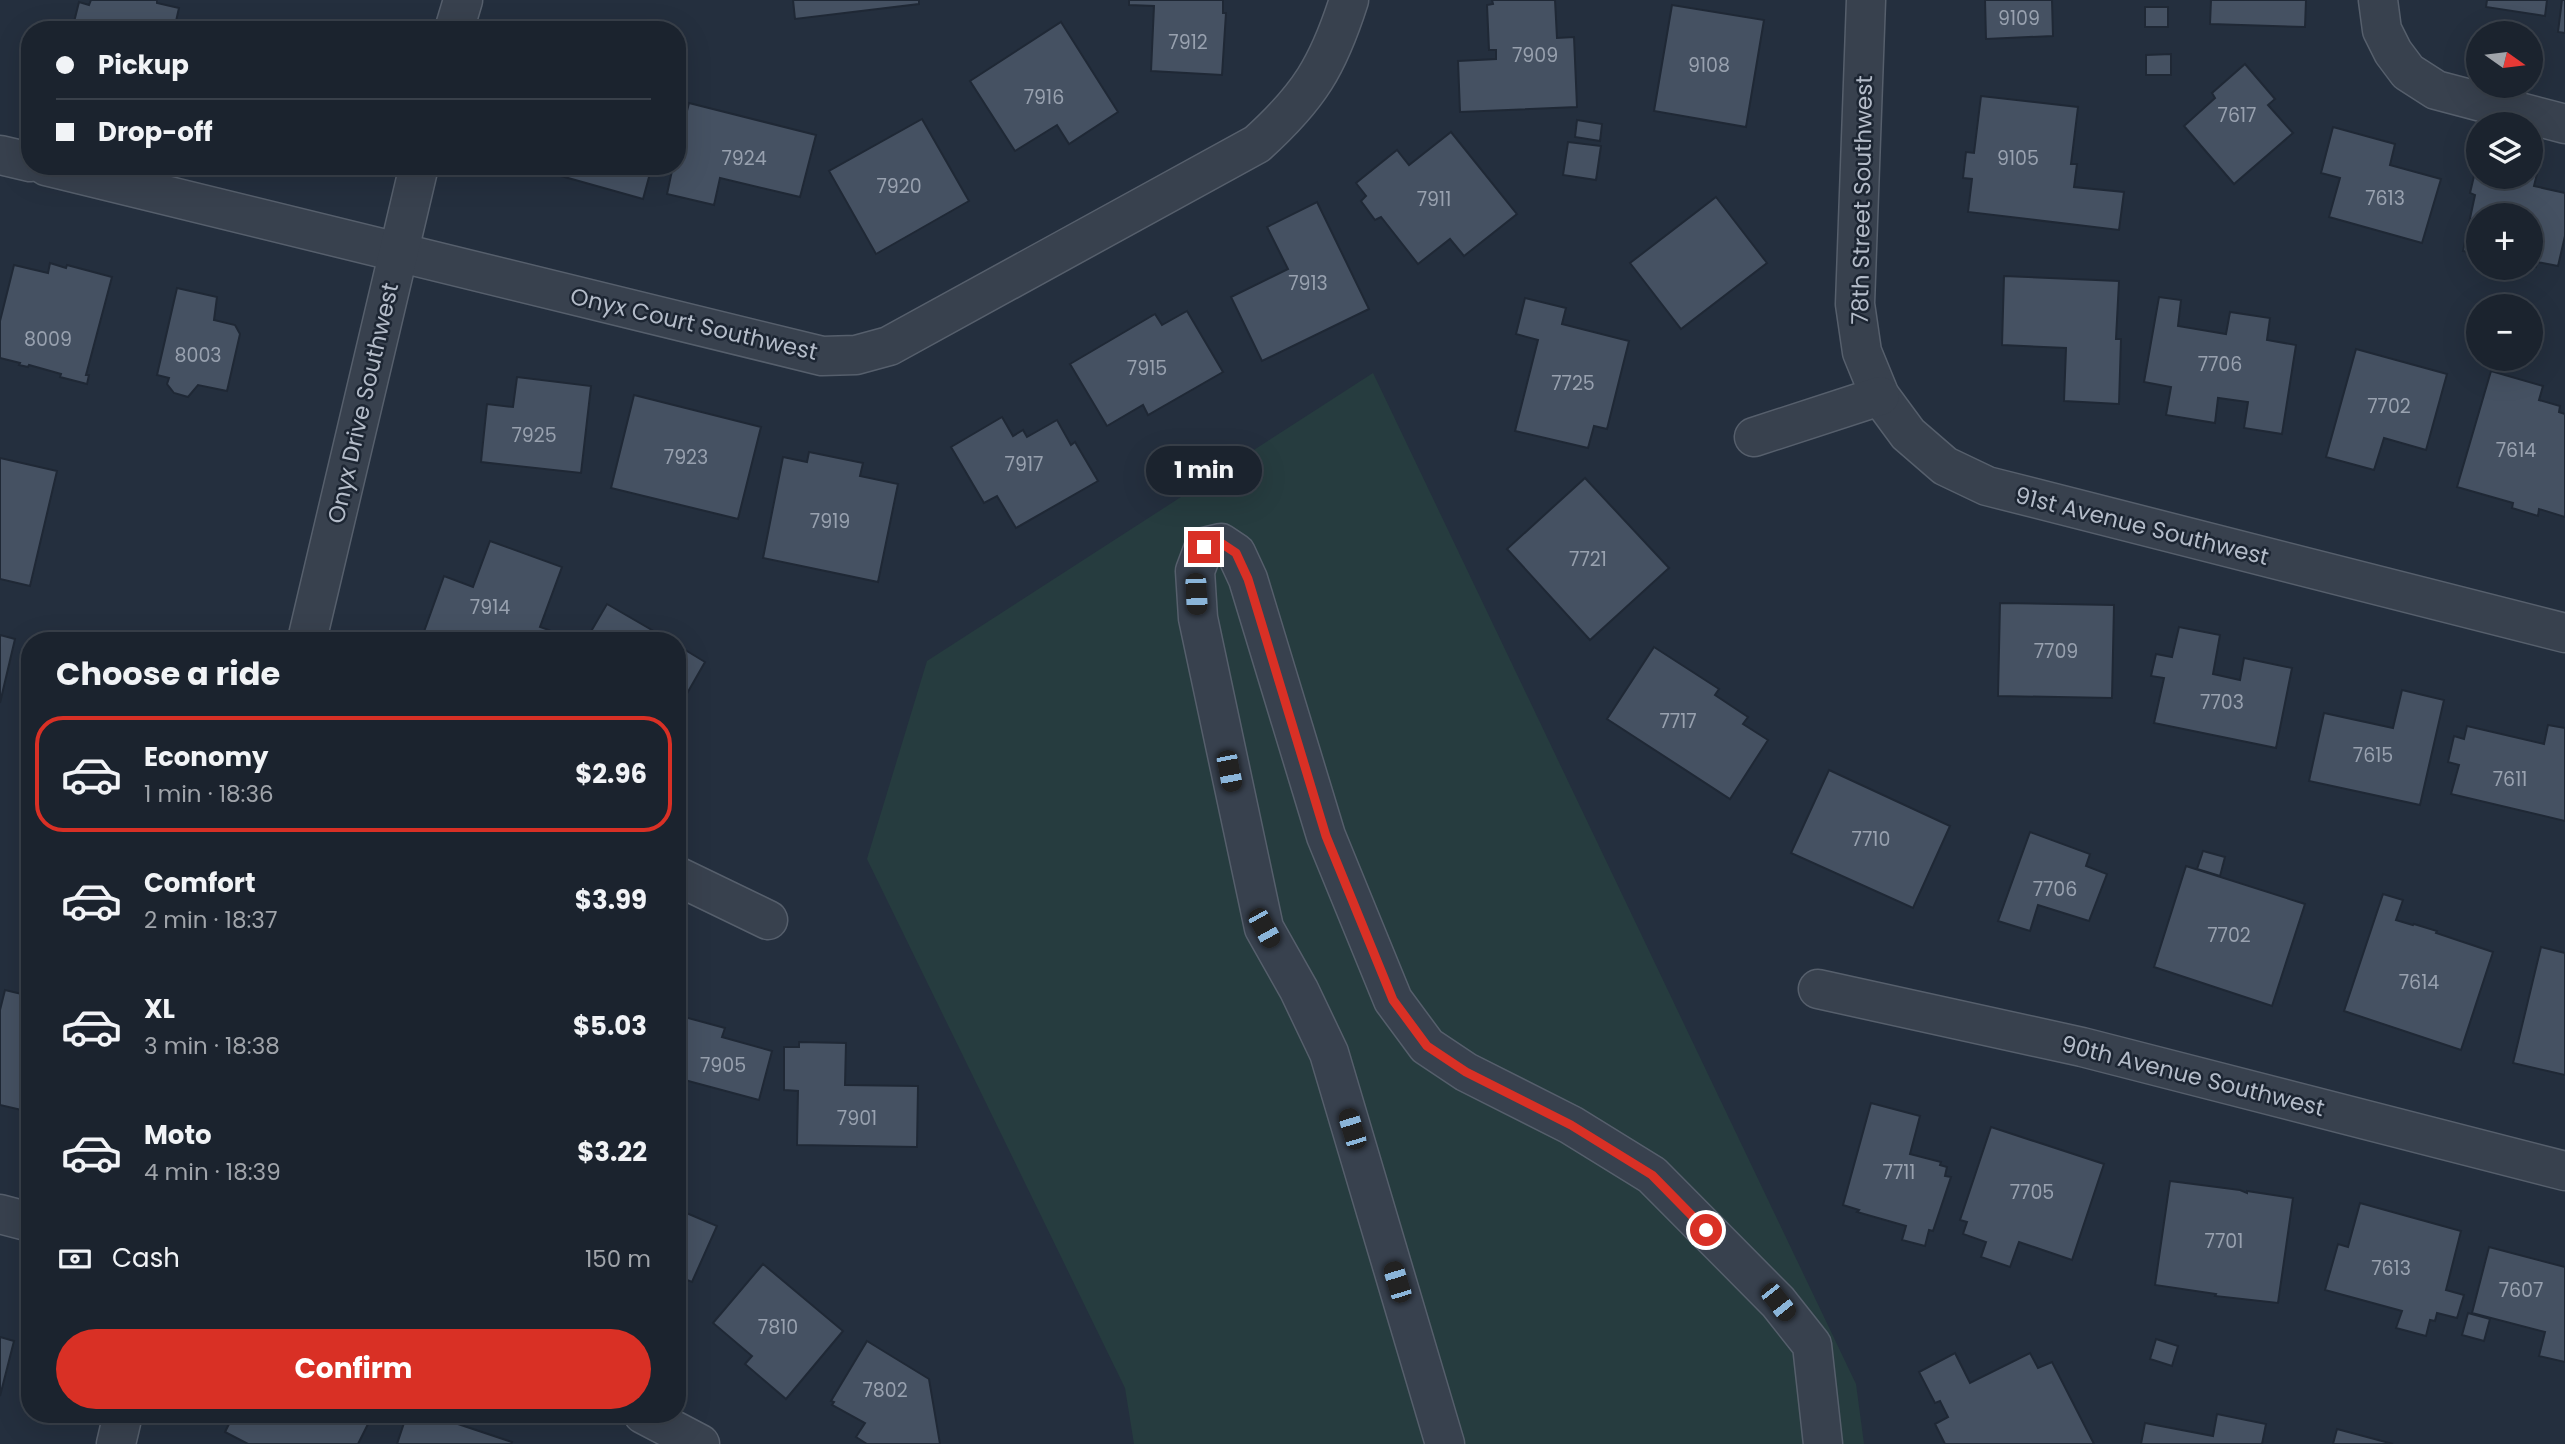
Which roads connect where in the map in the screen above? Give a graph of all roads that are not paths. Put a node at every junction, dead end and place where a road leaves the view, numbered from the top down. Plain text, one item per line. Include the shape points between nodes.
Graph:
1 (463, 0) edge
2 (1349, 0) edge
3 (1866, 0) edge
4 (2378, 0) edge
5 (457, 21) edge
6 (2565, 124) edge
7 (0, 155) edge
8 (21, 160) edge
9 (83, 175) edge
10 (417, 175) edge
11 (399, 252) junction
12 (1880, 396) junction
13 (1754, 437) dead end
14 (309, 632) edge
15 (2565, 633) edge
16 (686, 880) edge
17 (768, 920) dead end
18 (1818, 989) dead end
19 (2565, 1171) edge
20 (0, 1214) edge
21 (21, 1220) edge
22 (121, 1423) edge
23 (660, 1423) edge
24 (116, 1444) edge
25 (700, 1444) edge
26 (1445, 1444) edge
27 (1824, 1444) edge

1 - 5 street
2 - 11 street, Onyx Court Southwest via 1325,62 1307,93 1257,144 889,346 856,355 822,356
3 - 12 street, 78th Street Southwest via 1855,304 1862,352
4 - 6 street via 2382,30 2408,72 2436,90
7 - 8 street
9 - 11 street, Onyx Court Southwest
10 - 11 street, Onyx Drive Southwest
11 - 14 street, Onyx Drive Southwest
12 - 13 street
12 - 15 street, 91st Avenue Southwest via 1908,434 1935,458 1987,486
16 - 17 street
18 - 19 street, 90th Avenue Southwest via 2082,1047
20 - 21 street
22 - 24 street
23 - 25 street
26 - 27 street via 1329,1053 1264,928 1198,618 1195,571 1204,547 1221,543 1236,553 1248,579 1326,836 1393,1000 1427,1046 1652,1175 1778,1302 1812,1345

